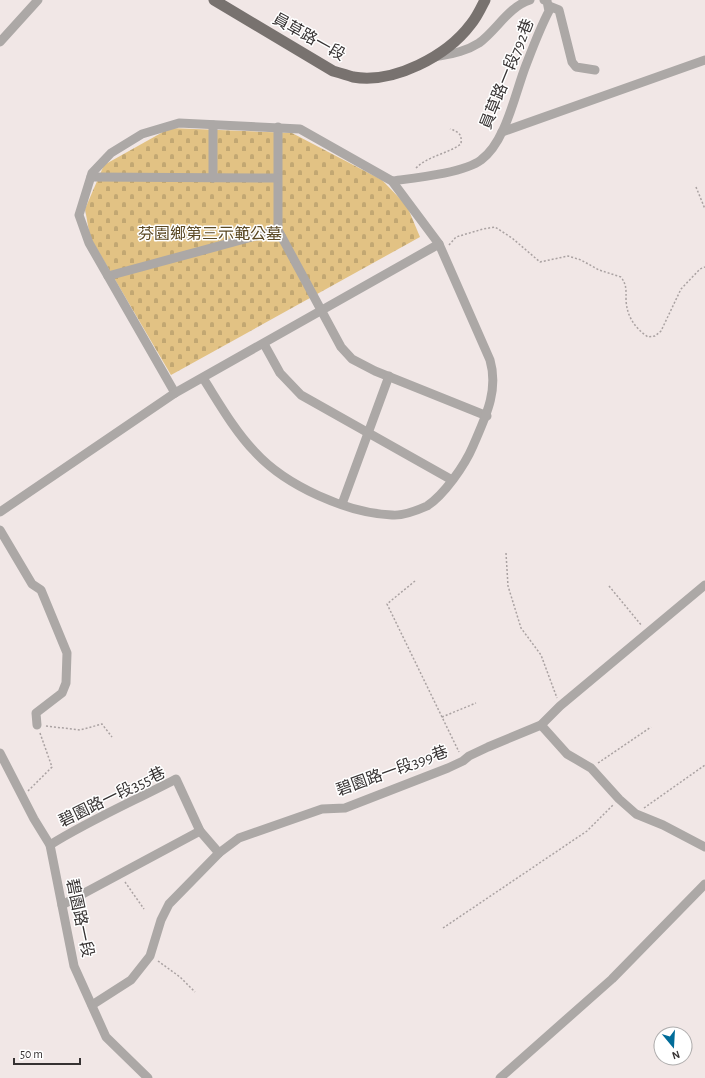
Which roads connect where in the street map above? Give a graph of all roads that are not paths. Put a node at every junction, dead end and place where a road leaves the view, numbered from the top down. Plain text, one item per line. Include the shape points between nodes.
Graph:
1 (38, 0) edge
2 (214, 0) edge
3 (485, 0) edge
4 (530, 0) edge
5 (547, 3) edge
6 (0, 42) edge
7 (433, 58) junction
8 (705, 60) edge
9 (595, 70) dead end
10 (213, 125) junction
11 (278, 127) junction
12 (502, 132) junction
13 (90, 177) junction
14 (213, 178) junction
15 (276, 178) junction
16 (392, 181) junction
17 (278, 230) junction
18 (440, 247) junction
19 (108, 276) junction
20 (321, 312) junction
21 (264, 344) junction
22 (389, 376) junction
23 (203, 378) junction
24 (175, 393) junction
25 (486, 416) junction
26 (368, 432) junction
27 (452, 480) junction
28 (342, 504) junction
29 (0, 512) edge
30 (0, 530) edge
31 (705, 585) edge
32 (36, 725) road end
33 (541, 725) junction
34 (0, 753) edge
35 (200, 831) junction
36 (50, 845) junction
37 (705, 847) edge
38 (219, 853) junction
39 (705, 884) edge
40 (62, 905) junction
41 (92, 1005) junction
42 (148, 1078) edge
43 (500, 1078) edge

1 - 6 street
2 - 7 main road, 員草路一段 via 333,71 354,77 389,76
3 - 7 main road, 員草路一段 via 471,24
4 - 7 street, 員草路一段792巷 via 519,4 479,43 461,52
5 - 9 street via 559,10 572,62 576,68
5 - 12 street, 員草路一段792巷 via 549,11 526,64
8 - 12 street
10 - 11 street
10 - 13 street via 179,123 142,134 111,153
10 - 14 street
11 - 15 street
11 - 16 street via 300,129
12 - 16 street, 員草路一段792巷 via 480,161 462,168
13 - 14 street
13 - 19 street via 79,215 89,243
14 - 15 street
15 - 17 street
16 - 18 street
17 - 19 street
17 - 20 street
18 - 20 street
18 - 25 street via 494,374 492,396
19 - 24 street
20 - 21 street
20 - 22 street via 352,359
21 - 23 street
21 - 26 street via 280,374 301,395
22 - 25 street
22 - 26 street
23 - 24 street
23 - 28 street via 255,453 286,478
24 - 29 street
25 - 27 street via 470,453
26 - 27 street
26 - 28 street
27 - 28 street via 427,505 394,516
30 - 32 street via 32,584 41,590 67,653 66,683 62,693 36,713
31 - 33 street, 碧園路一段399巷 via 560,706
33 - 37 street via 567,754 591,768 636,814
33 - 38 street, 碧園路一段399巷 via 488,747 463,761 345,808 322,809 239,838
34 - 36 street, 碧園路一段
35 - 36 street, 碧園路一段355巷 via 176,779 107,815 85,823
35 - 38 street, 碧園路一段355巷
35 - 40 street
36 - 40 street, 碧園路一段
38 - 41 street, 碧園路一段399巷 via 169,904 161,920 150,956 131,980
39 - 43 street via 612,978
40 - 41 street, 碧園路一段 via 74,966
41 - 42 street, 碧園路一段 via 106,1037

